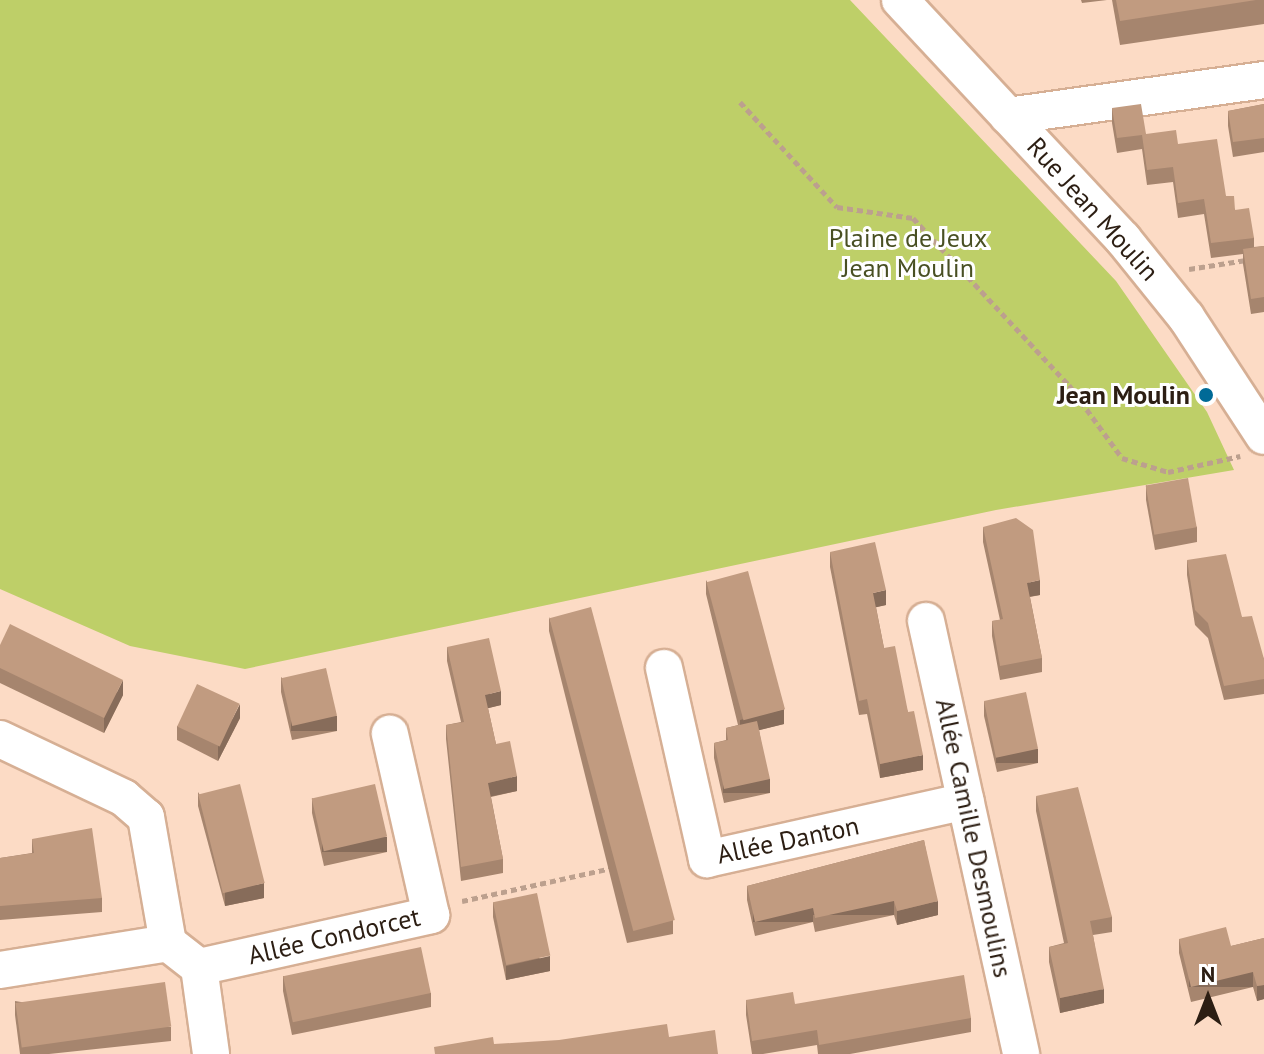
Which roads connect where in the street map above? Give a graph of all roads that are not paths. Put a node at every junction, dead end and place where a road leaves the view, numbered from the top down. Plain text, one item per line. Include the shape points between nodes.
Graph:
1 (900, 0) edge
2 (1264, 80) edge
3 (1008, 116) junction
4 (1257, 445) edge
5 (926, 621) dead end
6 (664, 668) dead end
7 (390, 734) dead end
8 (0, 739) edge
9 (966, 801) junction
10 (168, 943) junction
11 (199, 967) junction
12 (0, 970) edge
13 (211, 1054) edge
14 (1021, 1054) edge

1 - 3 street, Rue Jean Moulin
2 - 3 street
3 - 4 street, Rue Jean Moulin via 1152,274
5 - 9 street, Allée Camille Desmoulins
6 - 9 street, Allée Danton via 707,859
7 - 11 street, Allée Condorcet via 431,915
8 - 10 street via 124,798 146,817
9 - 14 street, Allée Camille Desmoulins
10 - 11 street
10 - 12 street
11 - 13 street

